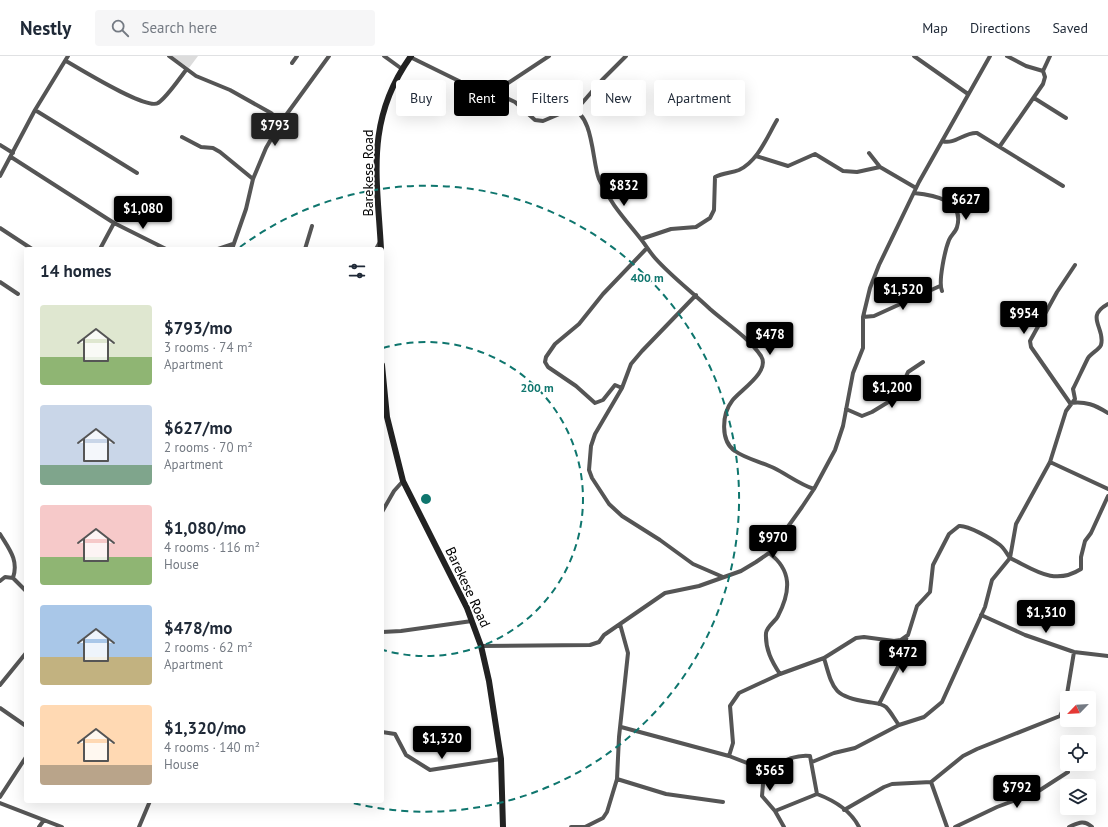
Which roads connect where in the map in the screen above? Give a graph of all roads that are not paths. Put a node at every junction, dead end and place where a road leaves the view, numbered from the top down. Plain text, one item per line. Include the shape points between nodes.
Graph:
1 (68, 56) edge
2 (169, 56) edge
3 (297, 56) edge
4 (329, 56) edge
5 (384, 56) edge
6 (549, 56) edge
7 (626, 56) edge
8 (914, 56) edge
9 (990, 56) edge
10 (1007, 56) edge
11 (1050, 56) edge
12 (411, 57) edge
13 (66, 62) junction
14 (292, 63) dead end
15 (402, 69) junction
16 (186, 70) junction
17 (1043, 71) junction
18 (457, 80) edge
19 (509, 83) edge
20 (968, 94) junction
21 (1034, 98) junction
22 (583, 102) edge
23 (35, 110) junction
24 (531, 116) edge
25 (555, 116) edge
26 (581, 116) edge
27 (1066, 118) dead end
28 (778, 120) dead end
29 (281, 122) junction
30 (182, 137) dead end
31 (942, 141) junction
32 (0, 145) edge
33 (1000, 146) junction
34 (869, 153) dead end
35 (12, 155) junction
36 (756, 156) junction
37 (880, 167) junction
38 (137, 173) dead end
39 (0, 176) edge
40 (253, 180) junction
41 (1063, 186) dead end
42 (916, 188) junction
43 (914, 193) junction
44 (114, 223) junction
45 (312, 226) dead end
46 (0, 228) edge
47 (641, 239) junction
48 (381, 241) junction
49 (233, 244) junction
50 (29, 247) edge
51 (101, 247) edge
52 (162, 247) edge
53 (224, 247) edge
54 (232, 247) edge
55 (306, 247) edge
56 (377, 247) edge
57 (381, 247) edge
58 (647, 248) junction
59 (1075, 265) dead end
60 (0, 282) edge
61 (940, 286) junction
62 (942, 291) dead end
63 (18, 294) dead end
64 (696, 295) junction
65 (1108, 304) edge
66 (863, 318) junction
67 (1101, 341) junction
68 (1108, 342) edge
69 (923, 362) dead end
70 (384, 386) edge
71 (622, 388) junction
72 (1070, 403) junction
73 (846, 409) junction
74 (1108, 413) edge
75 (1050, 462) junction
76 (403, 481) junction
77 (814, 489) junction
78 (1108, 489) edge
79 (1108, 496) edge
80 (384, 508) edge
81 (0, 534) edge
82 (768, 553) junction
83 (1010, 558) junction
84 (13, 578) junction
85 (723, 578) junction
86 (0, 581) edge
87 (24, 589) edge
88 (981, 615) junction
89 (472, 621) junction
90 (620, 624) junction
91 (384, 632) edge
92 (908, 635) junction
93 (481, 646) junction
94 (1074, 652) junction
95 (24, 655) edge
96 (1108, 656) edge
97 (824, 658) junction
98 (780, 674) junction
99 (0, 685) edge
100 (879, 704) junction
101 (0, 708) edge
102 (24, 725) edge
103 (899, 725) junction
104 (620, 727) junction
105 (384, 732) edge
106 (730, 756) junction
107 (501, 759) junction
108 (24, 760) edge
109 (812, 762) junction
110 (764, 772) junction
111 (1068, 772) dead end
112 (617, 779) junction
113 (931, 782) junction
114 (817, 794) junction
115 (0, 797) edge
116 (723, 802) dead end
117 (0, 803) edge
118 (149, 803) edge
119 (844, 810) junction
120 (776, 811) junction
121 (44, 820) junction
122 (39, 827) edge
123 (62, 827) edge
124 (139, 827) edge
125 (504, 827) edge
126 (571, 827) edge
127 (784, 827) edge
128 (859, 827) edge
129 (947, 827) edge
130 (955, 827) edge
131 (1069, 827) edge
132 (1092, 827) edge

1 - 13 street
2 - 16 street
3 - 14 street
4 - 29 street
5 - 15 street
6 - 19 street
7 - 22 street
8 - 20 street
9 - 20 street
10 - 17 street
11 - 17 street
12 - 15 main road, Barekese Road
12 - 18 street
13 - 16 street via 120,91 152,104 159,102
13 - 23 street
15 - 48 main road, Barekese Road via 387,96 378,135
16 - 29 street via 230,90 271,113
17 - 21 street via 1043,84
20 - 31 street
21 - 27 street
21 - 33 street
23 - 35 street
23 - 38 street
24 - 25 street via 535,120 543,121
26 - 47 street via 592,138 598,177 612,204
28 - 36 street
29 - 40 street via 266,148
30 - 40 street via 201,147 213,148 220,152
31 - 33 street via 952,142 971,132
31 - 42 street
32 - 35 street
33 - 41 street
34 - 37 street
35 - 39 street
35 - 44 street
36 - 37 street via 788,166 815,154 842,171 857,172
36 - 47 street via 739,170 715,177 714,210 704,223 696,227 664,230
37 - 42 street
40 - 49 street
42 - 43 street
43 - 61 street via 944,199 951,203 957,213 957,227 948,240
43 - 66 street via 879,265
44 - 51 street
44 - 52 street
45 - 55 street
46 - 50 street
47 - 58 street
48 - 56 street
48 - 57 main road, Barekese Road
49 - 53 street
49 - 54 street
58 - 64 street
58 - 71 street via 603,294 579,324 555,344 545,362 595,403 603,400 615,385
59 - 72 street via 1030,341 1034,353
60 - 63 street
61 - 62 street
61 - 66 street via 874,316
64 - 71 street via 631,364
64 - 77 street via 745,337 762,357 761,370 749,387 732,402 724,430 725,439 735,451 775,468 804,486
65 - 67 street via 1100,309 1097,316
66 - 73 street via 864,348 853,373
67 - 68 street
67 - 72 street via 1100,347 1089,358 1072,389 1075,399
69 - 73 street via 908,372 902,386 885,405 862,416
70 - 76 main road, Barekese Road via 387,417
71 - 85 street via 595,434 591,446 589,470 592,478 609,504 622,516 693,564
72 - 74 street via 1082,402
72 - 75 street
73 - 77 street via 835,450
75 - 78 street
75 - 83 street via 1016,524
76 - 80 street
76 - 89 main road, Barekese Road
77 - 82 street
79 - 83 street via 1085,541 1081,569 1074,574 1055,578
81 - 84 street via 17,567
82 - 85 street via 741,571
82 - 98 street via 776,558 789,584 778,617 766,633 769,655
83 - 88 street via 992,580
83 - 92 street via 1001,546 992,540 966,527 956,528 949,534 933,565 930,592 917,606
84 - 86 street via 5,577
84 - 87 street
85 - 90 street via 666,593
88 - 94 street via 1025,636
88 - 103 street via 942,702 924,717
89 - 91 street
89 - 93 main road, Barekese Road
90 - 93 street via 599,642 590,645
90 - 104 street via 628,653
92 - 97 street via 894,641 856,638
92 - 100 street via 898,667
93 - 107 main road, Barekese Road
94 - 96 street
94 - 113 street via 1065,706 1060,716 977,749
95 - 99 street
97 - 98 street
97 - 100 street via 831,684 839,693 849,699
98 - 106 street via 744,690 734,699 730,706 733,743
100 - 103 street via 886,708
101 - 102 street
103 - 109 street via 855,748
104 - 106 street
104 - 112 street
105 - 107 street via 395,734 406,755 430,770
106 - 110 street
107 - 125 main road, Barekese Road
108 - 115 street
109 - 110 street via 810,756 798,757
109 - 114 street
110 - 120 street via 762,796
111 - 130 street via 1037,792
112 - 116 street via 666,794
112 - 126 street via 603,818 585,827
113 - 119 street via 892,784
113 - 129 street
114 - 119 street
114 - 120 street
117 - 121 street
118 - 124 street
119 - 128 street
120 - 127 street
121 - 122 street
121 - 123 street
131 - 132 street via 1087,822

